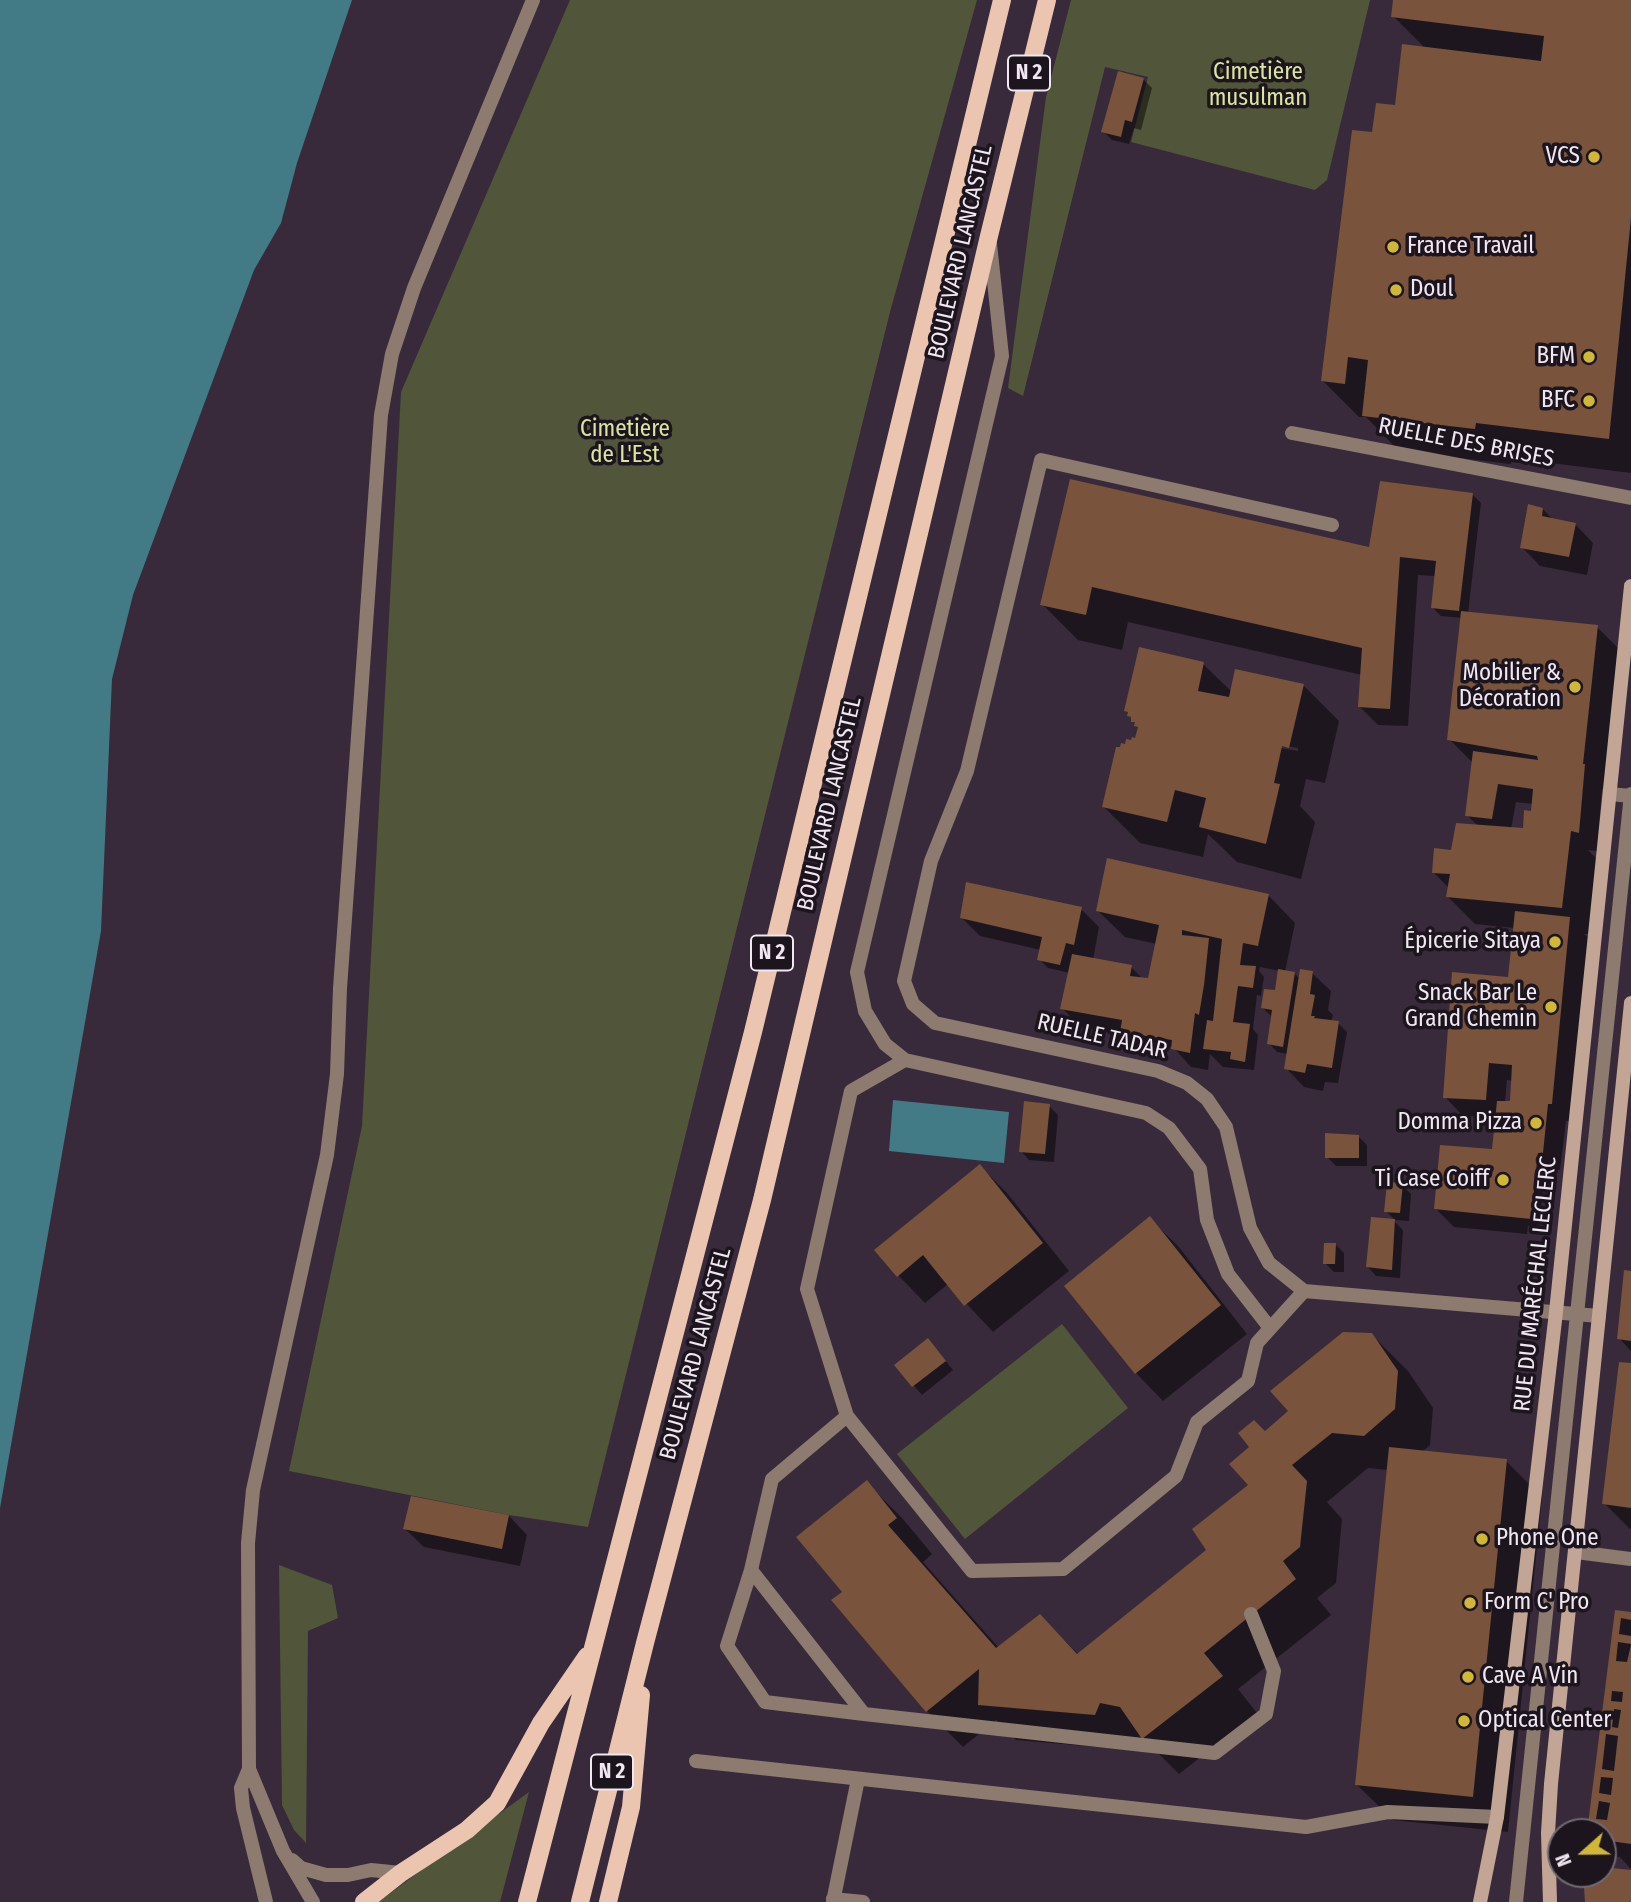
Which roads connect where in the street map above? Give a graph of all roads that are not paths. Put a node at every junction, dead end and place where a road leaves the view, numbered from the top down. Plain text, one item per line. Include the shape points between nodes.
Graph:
1 (533, 0) edge
2 (1002, 0) edge
3 (1047, 0) edge
4 (989, 236) junction
5 (1292, 433) dead end
6 (1631, 498) edge
7 (1332, 525) dead end
8 (1631, 586) edge
9 (1610, 794) junction
10 (1631, 796) edge
11 (1631, 1003) edge
12 (905, 1060) junction
13 (1304, 1291) junction
14 (1556, 1312) junction
15 (1577, 1314) junction
16 (1599, 1316) junction
17 (1270, 1328) junction
18 (846, 1416) junction
19 (1576, 1552) junction
20 (1631, 1559) edge
21 (751, 1570) junction
22 (1251, 1614) dead end
23 (645, 1643) junction
24 (595, 1644) junction
25 (864, 1714) junction
26 (696, 1762) dead end
27 (249, 1769) junction
28 (858, 1779) junction
29 (1497, 1817) junction
30 (283, 1851) junction
31 (401, 1873) junction
32 (833, 1900) edge
33 (267, 1902) edge
34 (313, 1902) edge
35 (364, 1902) edge
36 (527, 1902) edge
37 (580, 1902) edge
38 (608, 1902) edge
39 (863, 1902) edge
40 (1480, 1902) edge
41 (1516, 1902) edge
42 (1550, 1902) edge

1 - 27 street via 414,288 392,354 381,415 337,1074 327,1155 253,1490 248,1543
2 - 24 main road, N 2 via 753,1031
3 - 4 main road, BOULEVARD LANCASTEL / N 2
4 - 12 street via 1002,356 857,972 865,1011 885,1044
4 - 23 main road, BOULEVARD LANCASTEL / N 2 via 766,1187
5 - 6 street, RUELLE DES BRISES
7 - 13 street, RUELLE TADAR via 1041,460 967,771 931,862 904,981 912,1004 935,1023 1158,1071 1187,1083 1207,1099 1226,1127 1250,1228 1269,1263
8 - 9 street, RUE DU MARÉCHAL LECLERC
9 - 10 street
9 - 14 street, RUE DU MARÉCHAL LECLERC
10 - 15 street, RUE DU MARÉCHAL LECLERC
11 - 16 street
12 - 17 street via 1146,1113 1169,1128 1200,1169 1207,1220 1228,1274
12 - 18 street via 851,1091 807,1289
13 - 14 street
13 - 17 street
14 - 15 street
14 - 29 street, RUE DU MARÉCHAL LECLERC
15 - 16 street
15 - 41 street, RUE DU MARÉCHAL LECLERC
16 - 19 street
17 - 18 street via 1256,1343 1248,1381 1197,1422 1177,1476 1063,1569 972,1571
18 - 21 street via 772,1479
19 - 20 street
19 - 42 street via 1551,1784
21 - 25 street
21 - 25 street via 727,1646 765,1702
22 - 25 street via 1273,1671 1266,1714 1215,1754
23 - 37 main road, BOULEVARD LANCASTEL / N 2
23 - 38 main road via 631,1807
24 - 31 main road via 541,1723 496,1803 467,1830
24 - 36 main road, N 2
26 - 28 street
27 - 30 street
27 - 33 street via 242,1788 243,1808
28 - 29 street via 1306,1827 1388,1812
28 - 32 street
29 - 40 street, RUE DU MARÉCHAL LECLERC
30 - 31 street via 301,1868 326,1875 371,1870
30 - 34 street
31 - 35 main road
32 - 39 street

